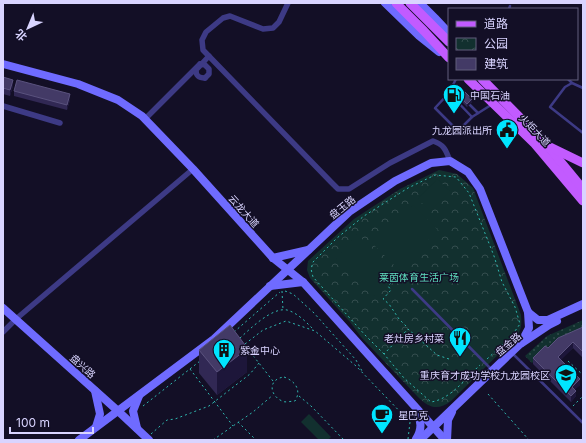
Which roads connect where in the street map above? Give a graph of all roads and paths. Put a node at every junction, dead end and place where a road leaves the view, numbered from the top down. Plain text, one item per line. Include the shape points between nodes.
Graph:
1 (288, 3) edge
2 (385, 3) edge
3 (396, 3) edge
4 (410, 3) edge
5 (420, 3) edge
6 (448, 32) edge
7 (448, 41) edge
8 (209, 56) junction
9 (448, 57) edge
10 (448, 57) edge
11 (3, 64) edge
12 (456, 80) edge
13 (469, 80) edge
14 (484, 80) edge
15 (569, 80) edge
16 (572, 83) junction
17 (452, 87) junction
18 (583, 88) edge
19 (449, 93) junction
20 (462, 97) edge
21 (493, 104) junction
22 (470, 105) edge
23 (3, 106) edge
24 (478, 113) junction
25 (472, 117) junction
26 (145, 119) junction
27 (60, 123) dead end
28 (583, 133) edge
29 (535, 144) junction
30 (546, 144) junction
31 (450, 161) junction
32 (583, 163) edge
33 (193, 169) junction
34 (583, 189) edge
35 (583, 201) edge
36 (308, 250) junction
37 (273, 258) junction
38 (288, 269) junction
39 (398, 276) dead end
40 (303, 282) junction
41 (270, 286) junction
42 (412, 289) dead end
43 (282, 291) junction
44 (583, 304) edge
45 (3, 308) edge
46 (583, 309) edge
47 (283, 310) junction
48 (528, 312) junction
49 (16, 319) junction
50 (408, 329) dead end
51 (315, 331) junction
52 (3, 332) edge
53 (519, 345) junction
54 (512, 352) junction
55 (204, 357) edge
56 (568, 360) dead end
57 (259, 363) junction
58 (190, 369) junction
59 (493, 371) junction
60 (363, 373) junction
61 (583, 375) edge
62 (273, 382) junction
63 (95, 391) junction
64 (274, 394) junction
65 (488, 394) dead end
66 (139, 395) junction
67 (298, 395) junction
68 (583, 396) edge
69 (214, 402) junction
70 (412, 404) junction
71 (455, 406) junction
72 (140, 408) dead end
73 (569, 410) junction
74 (118, 411) junction
75 (238, 422) junction
76 (583, 423) edge
77 (233, 426) junction
78 (433, 427) junction
79 (95, 428) junction
80 (137, 428) junction
81 (148, 430) dead end
82 (79, 440) edge
83 (149, 440) edge
84 (213, 440) edge
85 (256, 440) edge
86 (270, 440) edge
87 (298, 440) edge
88 (344, 440) edge
89 (406, 440) edge
90 (416, 440) edge
91 (420, 440) edge
92 (446, 440) edge
93 (528, 440) edge

1 - 8 street via 279,22 273,28 263,29 230,16 223,18 206,32 202,40 203,50
2 - 9 street via 419,36
3 - 10 main road
4 - 7 main road
5 - 6 street
8 - 26 street, bridge via 196,70 200,78 205,78 209,74 209,69 205,65 200,64
8 - 31 street via 338,189 349,189 390,163 433,141 441,144
11 - 26 street, 云龙大道 via 78,84 118,100
12 - 17 lane
13 - 21 main road, 火炬大道
14 - 30 main road, 火炬大道
15 - 16 lane
16 - 18 lane
16 - 28 lane via 565,87 550,107
17 - 19 lane
17 - 20 lane
19 - 25 lane
19 - 25 lane via 435,108 458,131
21 - 24 lane
21 - 29 main road, 火炬大道
22 - 24 lane
23 - 27 street
24 - 25 lane
26 - 33 street, 云龙大道
29 - 30 main road
29 - 35 main road, 火炬大道
30 - 32 main road
30 - 34 main road, 火炬大道
31 - 36 street, 盘玉路 via 431,163 395,181 349,212
31 - 48 street via 468,172 480,189
33 - 37 street, 云龙大道
33 - 49 street
36 - 37 street
36 - 38 street, 盘玉路
37 - 38 street, 云龙大道
38 - 40 street, 云龙大道
38 - 41 street, 盘玉路
39 - 50 path via 388,286 391,290 383,298
40 - 41 street
40 - 70 street, 云龙大道
41 - 66 street, 盘玉路 via 214,338
42 - 59 lane
43 - 47 path
43 - 47 path via 233,333 240,338 253,325
43 - 60 path via 293,294 314,313 356,360
44 - 48 street via 548,320 538,320
45 - 49 street, 盘兴路
46 - 53 street, 盘金路 via 549,325
47 - 51 path via 296,314
48 - 53 street via 529,328
49 - 52 street
49 - 63 street, 盘兴路
51 - 57 path via 286,321 263,330 245,344
51 - 60 path
53 - 54 street, 盘金路
54 - 59 street, 盘金路
54 - 73 lane
55 - 58 path
56 - 61 path
57 - 62 path
57 - 69 path via 250,374
58 - 69 path
58 - 72 path
59 - 71 street, 盘金路
60 - 89 path via 410,422
62 - 64 path via 271,387
62 - 67 path via 284,377 290,379 297,388
63 - 74 street, 盘兴路
63 - 79 street via 100,414
64 - 67 path via 287,402 295,401
64 - 75 path
65 - 93 path
66 - 74 street, 盘玉路
66 - 80 street via 133,411
67 - 88 path
68 - 73 path
69 - 77 path
69 - 81 path via 167,420 150,434
70 - 78 street, 云龙大道
70 - 90 street via 421,420 421,432
71 - 78 street, 盘金路
71 - 92 street via 448,420
73 - 76 lane
74 - 79 street, 盘玉路
74 - 80 street, 盘兴路
75 - 77 path
75 - 85 path
77 - 84 path
78 - 91 street, 盘金路
78 - 92 street, 云龙大道
79 - 82 street, 盘玉路
80 - 83 street, 盘兴路
86 - 87 path

